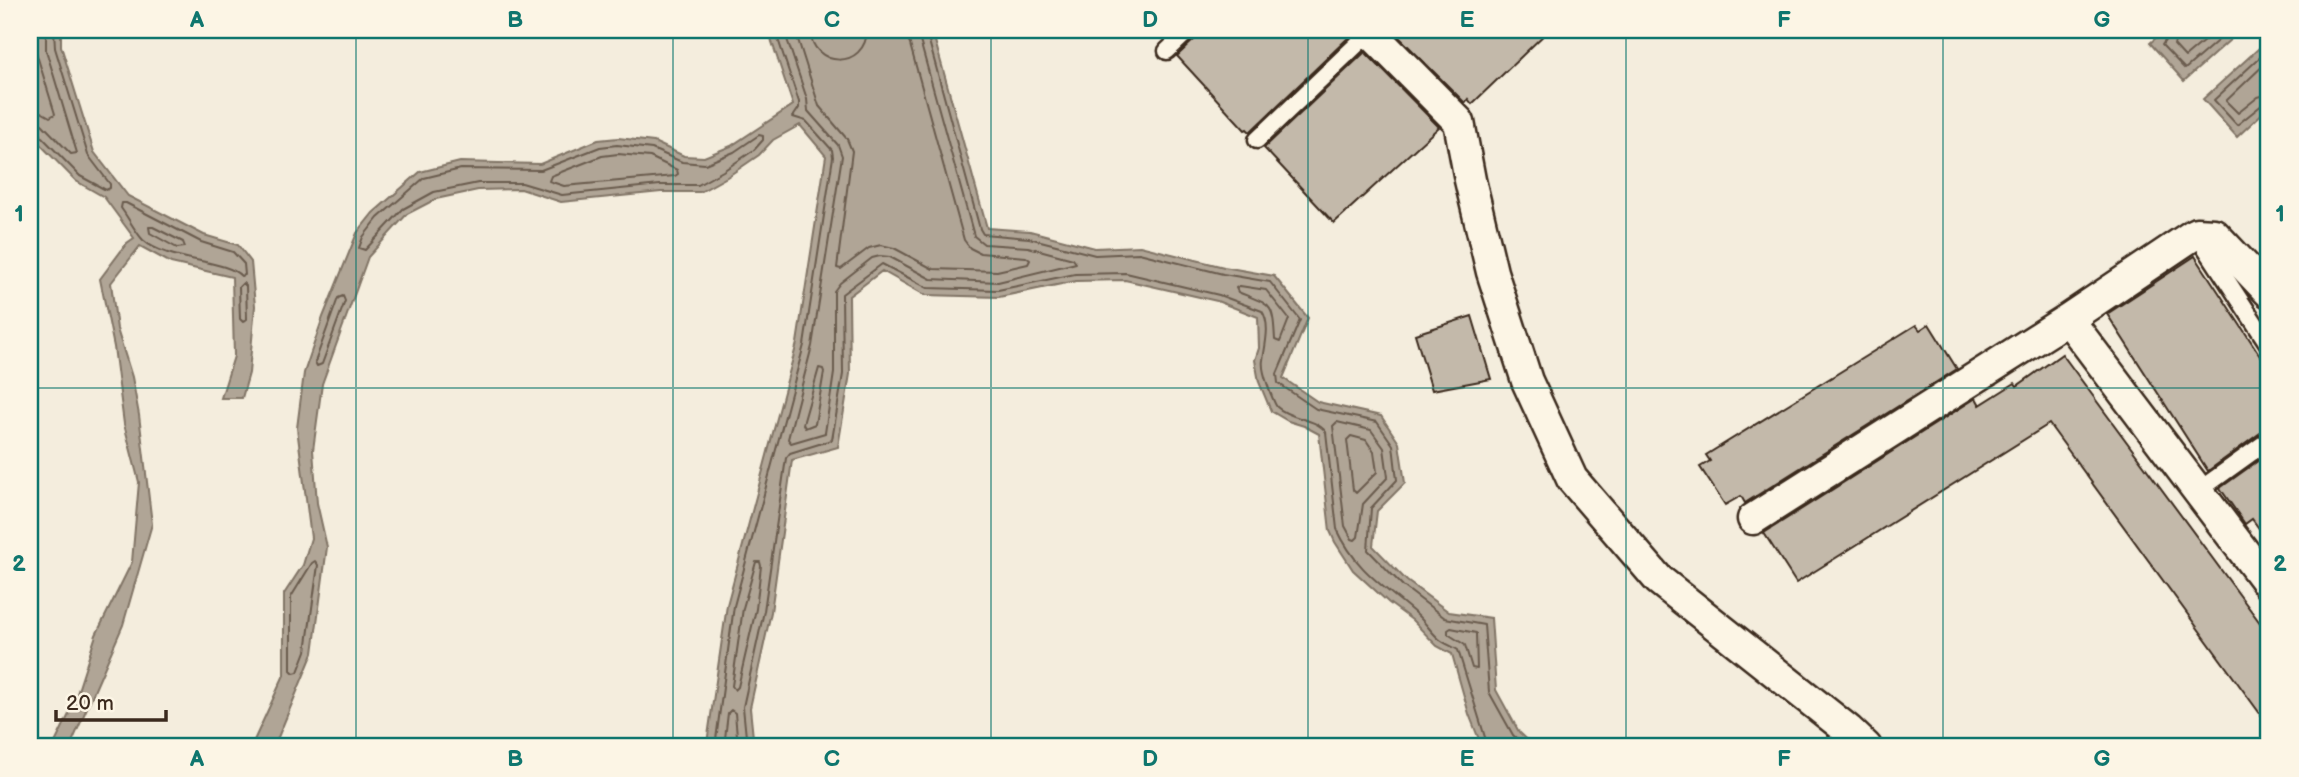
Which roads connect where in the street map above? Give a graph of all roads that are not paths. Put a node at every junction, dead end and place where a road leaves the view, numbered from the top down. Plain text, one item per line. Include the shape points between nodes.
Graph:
1 (1189, 30) edge
2 (1369, 31) edge
3 (1167, 51) dead end
4 (1256, 140) dead end
5 (2196, 233) junction
6 (2269, 292) edge
7 (2068, 319) junction
8 (2269, 345) edge
9 (2269, 440) edge
10 (2198, 491) junction
11 (1753, 519) dead end
12 (2269, 585) edge
13 (1866, 747) edge

1 - 3 lane
2 - 4 lane
2 - 13 street via 1458,122 1500,296 1527,382 1572,479 1659,580
5 - 6 street via 2214,234
5 - 7 street
5 - 8 lane
7 - 10 street
7 - 11 street
9 - 10 lane
10 - 12 street

